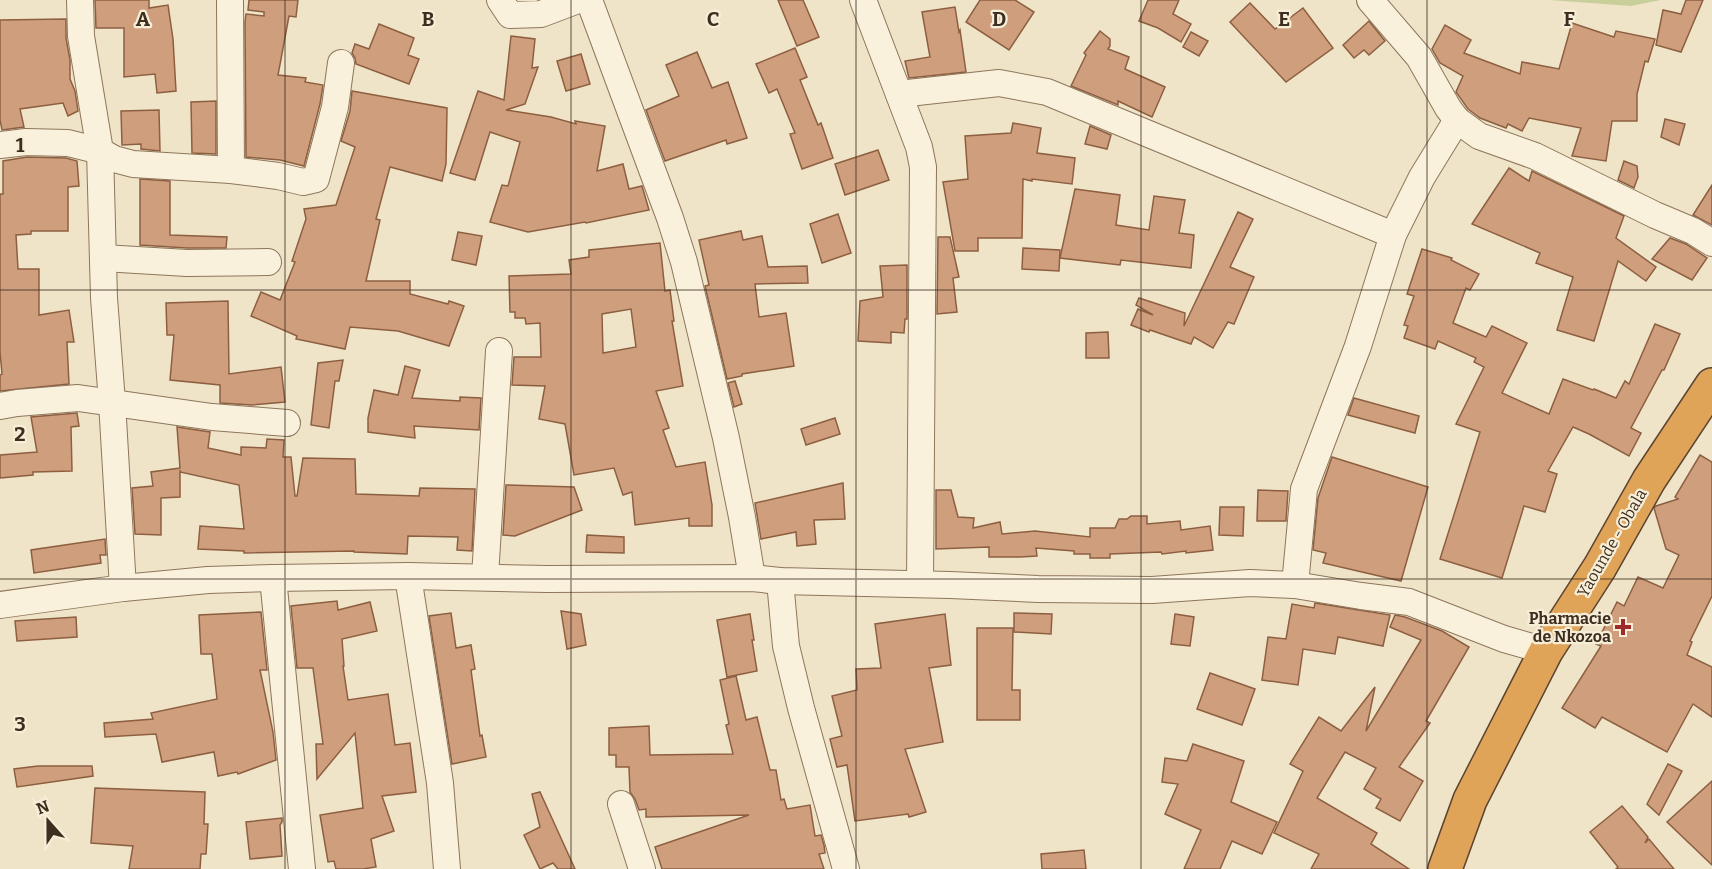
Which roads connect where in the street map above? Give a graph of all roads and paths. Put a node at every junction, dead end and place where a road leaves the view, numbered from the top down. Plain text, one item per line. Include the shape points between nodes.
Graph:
1 (80, 0) edge
2 (230, 0) edge
3 (500, 0) edge
4 (578, 0) edge
5 (589, 0) edge
6 (863, 0) edge
7 (1370, 0) edge
8 (341, 63) dead end
9 (899, 94) junction
10 (1457, 120) junction
11 (0, 145) edge
12 (100, 151) junction
13 (231, 170) junction
14 (1393, 235) junction
15 (1712, 243) edge
16 (103, 258) junction
17 (268, 262) dead end
18 (499, 351) dead end
19 (1712, 385) edge
20 (112, 402) junction
21 (0, 406) edge
22 (287, 423) dead end
23 (408, 576) junction
24 (485, 577) junction
25 (273, 578) junction
26 (752, 578) junction
27 (780, 581) junction
28 (920, 584) junction
29 (1295, 585) junction
30 (123, 588) junction
31 (0, 605) edge
32 (1546, 651) junction
33 (621, 804) dead end
34 (302, 869) edge
35 (447, 869) edge
36 (642, 869) edge
37 (846, 869) edge
38 (1445, 869) edge

1 - 12 street via 81,36
2 - 13 street
3 - 4 street via 510,15 541,14
5 - 26 street via 684,262 726,438
6 - 9 street
7 - 10 street via 1419,57
8 - 13 street via 335,107 316,179 303,182
9 - 14 street via 999,83 1047,92
9 - 28 street via 923,167
10 - 14 street
10 - 15 street via 1479,136 1535,156
11 - 12 street via 68,142
12 - 13 street via 133,164
12 - 16 street
14 - 29 street via 1359,346 1304,489
16 - 17 street
16 - 20 street
18 - 24 street
19 - 32 highway, Yaounde - Obala via 1649,480
20 - 21 street via 78,398
20 - 22 street
20 - 30 street
23 - 24 street
23 - 25 street
23 - 35 street via 440,783
24 - 26 street
25 - 30 street
25 - 34 street
26 - 27 street
27 - 28 street
27 - 37 street via 786,646
28 - 29 street via 1152,590 1250,583
29 - 32 street via 1409,602
30 - 31 street
32 - 38 highway, Yaounde - Obala via 1470,800
33 - 36 street

